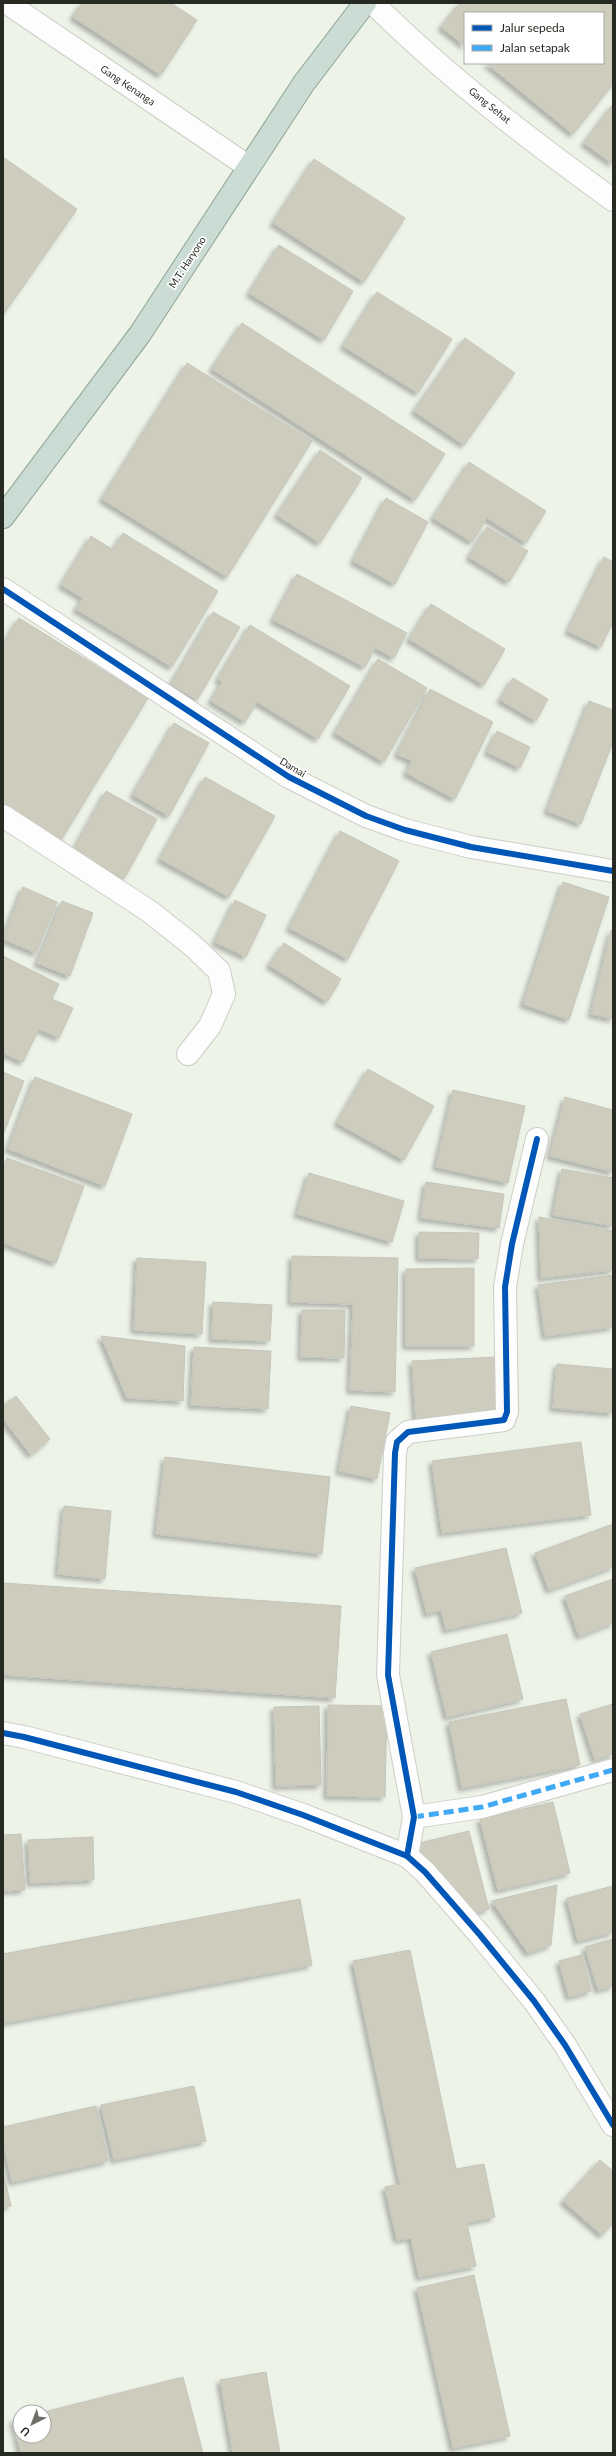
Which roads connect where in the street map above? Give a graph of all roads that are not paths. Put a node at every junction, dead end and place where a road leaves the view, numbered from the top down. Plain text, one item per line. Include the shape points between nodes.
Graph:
1 (7, 3) edge
2 (365, 3) edge
3 (373, 3) edge
4 (249, 167) junction
5 (613, 200) edge
6 (3, 517) edge
7 (3, 589) edge
8 (3, 816) edge
9 (613, 871) edge
10 (188, 1054) dead end
11 (536, 1139) dead end
12 (3, 1733) edge
13 (613, 1770) edge
14 (414, 1817) junction
15 (407, 1856) junction
16 (613, 2125) edge

1 - 4 street, Gang Kenanga
2 - 4 highway, M.T. Haryono via 304,84
3 - 5 street, Gang Sehat via 414,43 568,168
4 - 6 highway, M.T. Haryono via 140,334
7 - 9 street, Damai via 289,777 366,816 405,830 471,847
8 - 10 street via 149,910 219,971 224,994 210,1026
11 - 14 street via 505,1287 507,1412 504,1420 408,1432 397,1442 395,1453 388,1674
12 - 15 street via 236,1792
13 - 14 street via 482,1807
14 - 15 street
15 - 16 street via 480,1935 534,2001 565,2045

